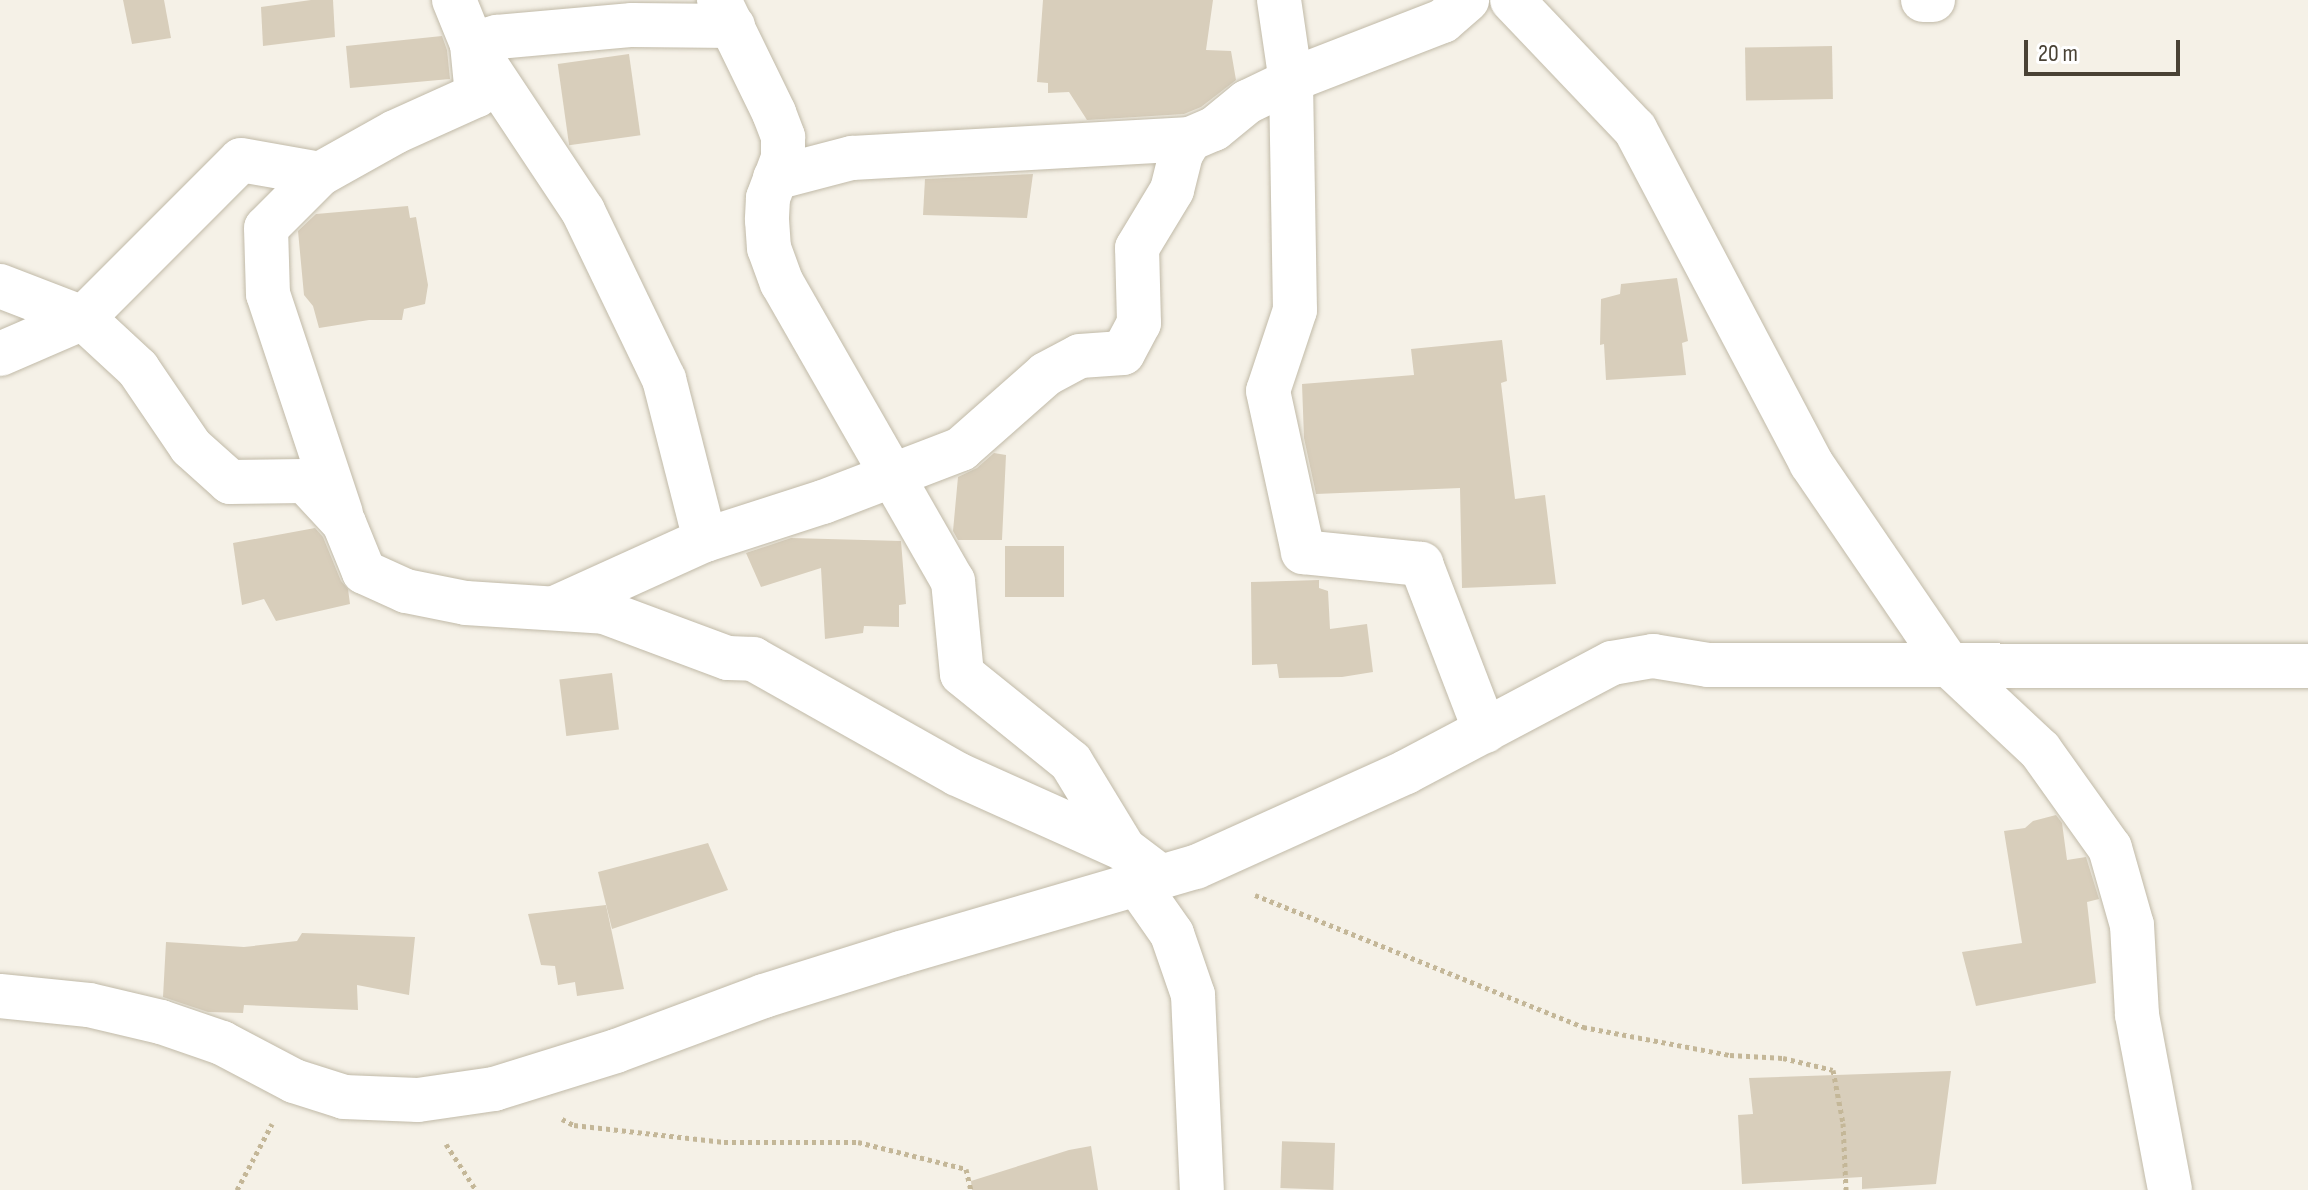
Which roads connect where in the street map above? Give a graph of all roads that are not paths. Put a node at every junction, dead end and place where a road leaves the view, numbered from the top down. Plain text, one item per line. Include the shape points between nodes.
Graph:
1 (454, 0) edge
2 (1279, 0) edge
3 (1467, 0) edge
4 (1513, 0) edge
5 (1923, 0) edge
6 (1933, 0) edge
7 (726, 13) edge
8 (472, 44) junction
9 (1291, 82) junction
10 (1190, 139) junction
11 (320, 174) junction
12 (775, 178) junction
13 (0, 286) edge
14 (83, 318) junction
15 (0, 354) edge
16 (894, 475) junction
17 (344, 523) junction
18 (705, 540) junction
19 (555, 608) junction
20 (1948, 664) junction
21 (2308, 666) edge
22 (1485, 731) junction
23 (1154, 869) junction
24 (0, 996) edge
25 (1202, 1190) edge
26 (2170, 1190) edge

1 - 8 street
2 - 9 street
3 - 9 street via 1443,21
4 - 20 street via 1635,129 1811,463
5 - 6 street
7 - 8 street
7 - 12 street via 783,137 783,158
8 - 11 street via 477,95
8 - 18 street via 583,211 664,379
9 - 10 street via 1247,102 1214,129
9 - 22 street via 1295,310 1268,391 1303,552 1421,564
10 - 12 street via 852,158
10 - 16 street via 1172,190 1137,248 1139,323 1123,353 1080,356 1046,374 961,449
11 - 14 street via 241,160
11 - 17 street via 266,228 268,294
12 - 16 street via 767,220 769,248 782,283
13 - 14 street
14 - 15 street
14 - 17 street via 138,369 191,447 230,482 305,481
16 - 18 street
16 - 23 street via 953,581 962,674 1071,762
17 - 19 street via 364,572 406,591 466,603
18 - 19 street
19 - 23 street via 604,612 728,658 753,659 957,774
20 - 21 street
20 - 22 street via 1708,665 1653,656 1612,663
20 - 26 street via 2040,750 2110,848 2132,925 2137,1015
22 - 23 street via 1406,772
23 - 24 street via 764,996 616,1051 494,1089 418,1100 344,1097 294,1081 222,1043 161,1022 89,1005
23 - 25 street via 1193,995

